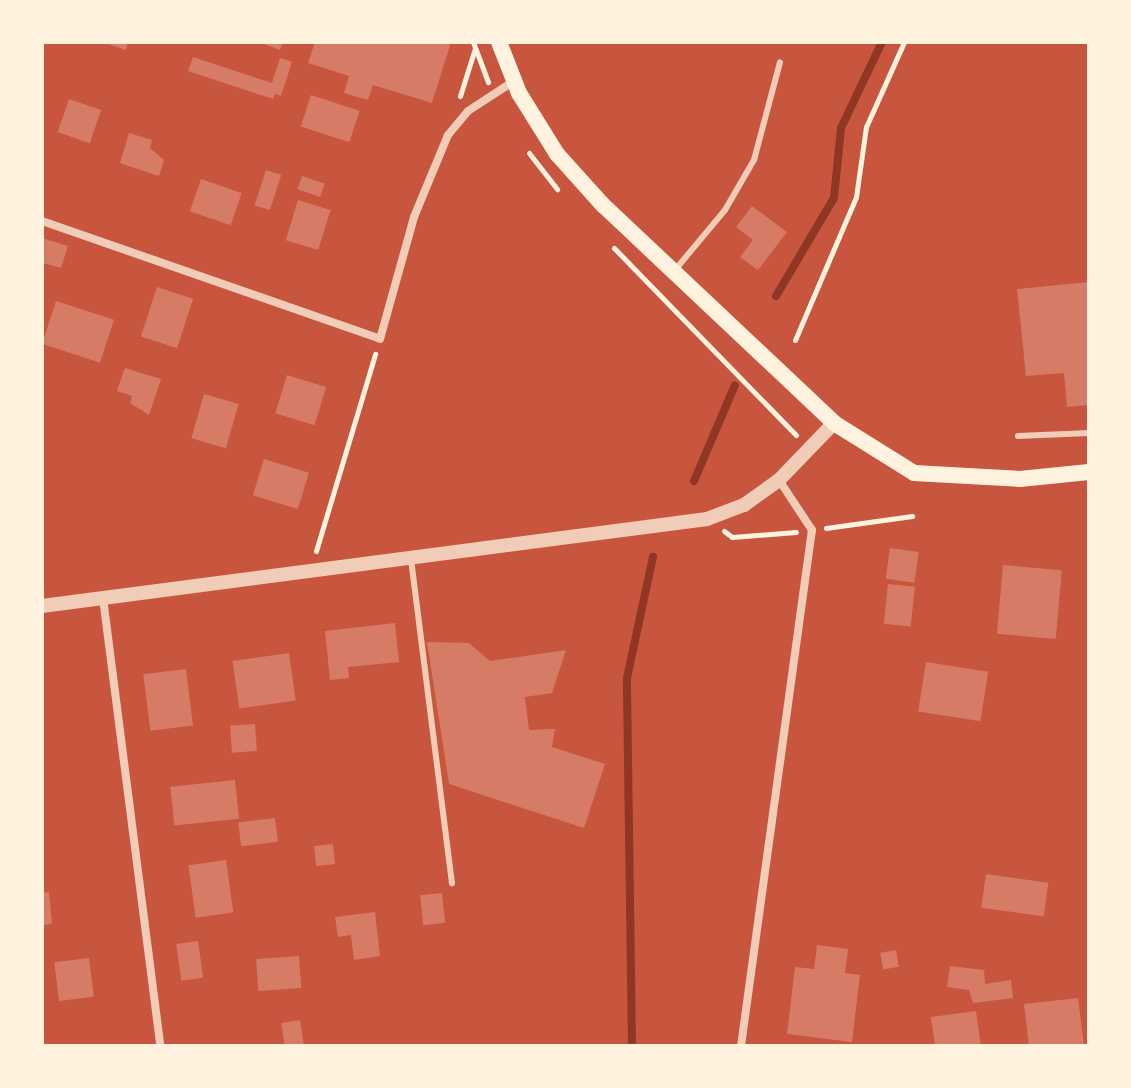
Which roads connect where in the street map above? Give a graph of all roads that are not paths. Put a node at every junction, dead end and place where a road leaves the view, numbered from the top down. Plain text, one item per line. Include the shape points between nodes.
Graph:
1 (499, 42) edge
2 (780, 62) dead end
3 (514, 81) junction
4 (42, 221) edge
5 (675, 270) junction
6 (834, 423) junction
7 (1089, 433) edge
8 (1018, 436) dead end
9 (1089, 472) edge
10 (779, 480) junction
11 (411, 559) junction
12 (103, 598) junction
13 (42, 606) edge
14 (452, 883) dead end
15 (160, 1046) edge
16 (741, 1046) edge

1 - 3 main road
2 - 5 lane via 754,160 725,210
3 - 4 street via 468,111 448,135 414,217 380,339
3 - 5 main road via 557,154
5 - 6 main road
6 - 9 main road via 914,473 1043,478
6 - 10 street
7 - 8 lane
10 - 11 street via 744,505 707,519
10 - 16 street via 812,530
11 - 12 street
11 - 14 lane
12 - 13 street
12 - 15 street

